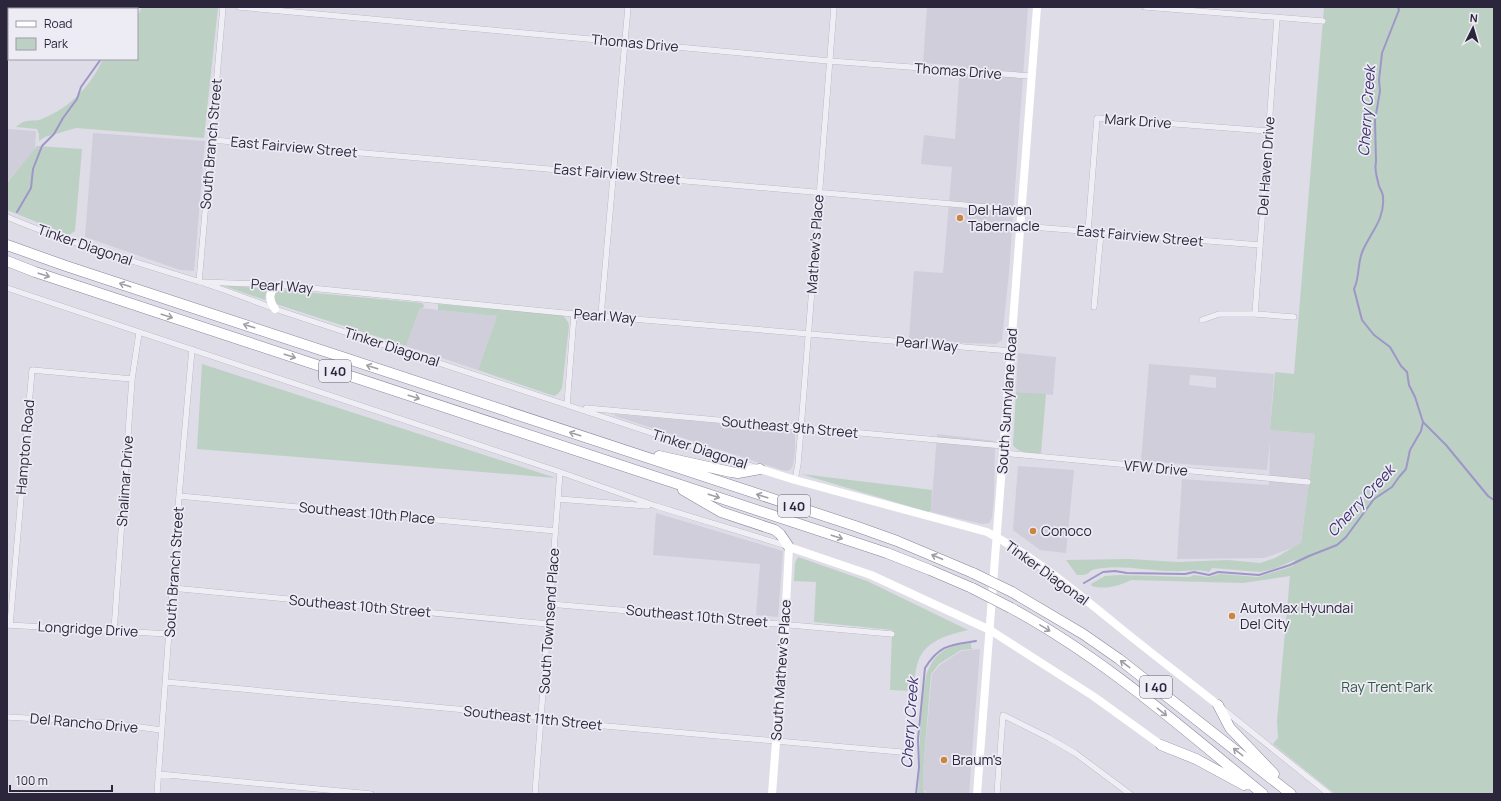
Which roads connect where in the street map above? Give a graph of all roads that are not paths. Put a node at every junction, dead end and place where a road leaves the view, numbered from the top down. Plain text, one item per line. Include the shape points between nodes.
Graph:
1 (223, 7) edge
2 (239, 7) edge
3 (628, 7) edge
4 (834, 7) edge
5 (1037, 7) edge
6 (1145, 7) edge
7 (1277, 18) junction
8 (1323, 21) dead end
9 (626, 42) junction
10 (829, 61) junction
11 (1032, 76) junction
12 (1268, 130) junction
13 (212, 140) junction
14 (613, 174) junction
15 (818, 192) junction
16 (1021, 210) junction
17 (7, 217) edge
18 (1020, 226) junction
19 (1088, 231) junction
20 (1102, 232) junction
21 (7, 244) edge
22 (1260, 246) junction
23 (7, 261) edge
24 (199, 282) junction
25 (280, 285) junction
26 (7, 288) edge
27 (1094, 306) dead end
28 (275, 308) junction
29 (574, 314) junction
30 (1255, 314) junction
31 (602, 315) junction
32 (1294, 317) dead end
33 (1202, 320) dead end
34 (139, 333) junction
35 (808, 333) junction
36 (192, 349) junction
37 (1011, 351) junction
38 (132, 379) junction
39 (567, 405) junction
40 (576, 407) junction
41 (801, 428) junction
42 (612, 446) junction
43 (1003, 450) junction
44 (760, 469) junction
45 (560, 472) junction
46 (664, 480) junction
47 (794, 480) junction
48 (1308, 482) dead end
49 (179, 496) junction
50 (558, 499) junction
51 (656, 506) junction
52 (556, 531) junction
53 (997, 538) junction
54 (790, 546) junction
55 (172, 588) junction
56 (550, 604) junction
57 (548, 624) junction
58 (785, 624) junction
59 (9, 625) edge
60 (990, 630) junction
61 (114, 631) junction
62 (169, 634) junction
63 (892, 634) dead end
64 (166, 682) junction
65 (1218, 705) junction
66 (7, 717) edge
67 (541, 719) junction
68 (161, 730) junction
69 (776, 740) junction
70 (1161, 745) joint
71 (901, 752) dead end
72 (158, 774) junction
73 (157, 794) edge
74 (371, 794) edge
75 (535, 794) edge
76 (772, 794) edge
77 (977, 794) edge
78 (997, 794) edge
79 (1130, 794) edge
80 (1262, 794) edge
81 (1292, 794) edge
82 (1329, 794) edge

1 - 13 street, South Branch Street
2 - 9 street, Thomas Drive
3 - 9 street
4 - 10 street, Mathew's Place
5 - 11 street, South Sunnylane Road
6 - 7 street
7 - 8 street
7 - 12 street, Del Haven Drive
9 - 10 street, Thomas Drive
9 - 14 street
10 - 11 street, Thomas Drive
10 - 15 street, Mathew's Place
11 - 16 street, South Sunnylane Road
12 - 19 street, Mark Drive via 1097,118
12 - 22 street, Del Haven Drive
13 - 14 street, East Fairview Street
13 - 24 street, South Branch Street
14 - 15 street, East Fairview Street
14 - 31 street
15 - 16 street, East Fairview Street
15 - 35 street, Mathew's Place
16 - 18 street, South Sunnylane Road
17 - 24 street, Tinker Diagonal via 67,240
18 - 19 street, East Fairview Street
18 - 37 street, South Sunnylane Road
19 - 20 street, East Fairview Street
20 - 22 street, East Fairview Street
20 - 27 street
42 -> 21 highway, Tinker Diagonal / I 40 via 66,266
22 - 30 street, Del Haven Drive
23 -> 46 highway, I 40
24 - 25 street, Pearl Way
24 - 28 street, Tinker Diagonal
25 - 28 street via 274,288 270,295
25 - 29 street, Pearl Way
26 - 34 street
28 - 39 street, Tinker Diagonal
29 - 31 street, Pearl Way
29 - 39 street
30 - 32 street
30 - 33 street via 1218,314
31 - 35 street, Pearl Way
34 - 36 street
34 - 38 street, Shalimar Drive
35 - 37 street, Pearl Way
35 - 41 street, Mathew's Place
36 - 45 street
36 - 49 street, South Branch Street
37 - 43 street, South Sunnylane Road
38 - 59 street, Hampton Road via 32,370
38 - 61 street, Shalimar Drive
39 - 40 street, Tinker Diagonal
40 - 41 street, Southeast 9th Street
40 - 44 street, Tinker Diagonal
41 - 43 street, Southeast 9th Street
41 - 47 street, Mathew's Place
42 - 44 highway via 731,472
81 -> 42 highway, Tinker Diagonal / I 40, bridge via 1119,659 1083,634 1012,592 910,546
43 - 48 street, VFW Drive
43 - 53 street, South Sunnylane Road
44 - 47 street, Tinker Diagonal
45 - 50 street, South Townsend Place
45 - 51 street
46 - 54 highway via 721,512 775,530
46 -> 80 highway, I 40, bridge via 887,553 972,588 1011,608 1077,647 1109,670
47 - 53 street, Tinker Diagonal via 986,532
49 - 52 street, Southeast 10th Place
49 - 55 street, South Branch Street
50 - 51 street
50 - 52 street, South Townsend Place
51 - 54 street
52 - 56 street, South Townsend Place
53 - 60 street, South Sunnylane Road
53 - 65 street, Tinker Diagonal via 1054,574
54 - 58 street, South Mathew's Place
54 - 60 street via 878,578
55 - 57 street, Southeast 10th Street
55 - 62 street, South Branch Street
56 - 57 street, South Townsend Place
56 - 58 street, Southeast 10th Street
57 - 67 street, South Townsend Place
58 - 63 street, Southeast 10th Street
58 - 69 street, South Mathew's Place
59 - 61 street, Longridge Drive
60 - 70 street via 1093,696
60 - 77 street, South Sunnylane Road
61 - 62 street, Longridge Drive
62 - 64 street, South Branch Street
64 - 67 street, Southeast 11th Street via 532,716
64 - 68 street, South Branch Street
65 - 81 highway via 1232,731
65 - 82 street, Tinker Diagonal
66 - 68 street, Del Rancho Drive via 110,723
67 - 69 street, Southeast 11th Street
67 - 75 street, South Townsend Place
68 - 72 street, South Branch Street
69 - 71 street, Southeast 11th Street
69 - 76 street, South Mathew's Place
70 - 80 highway via 1196,759
72 - 73 street, South Branch Street
72 - 74 street
78 - 79 street via 1003,715 1075,753

